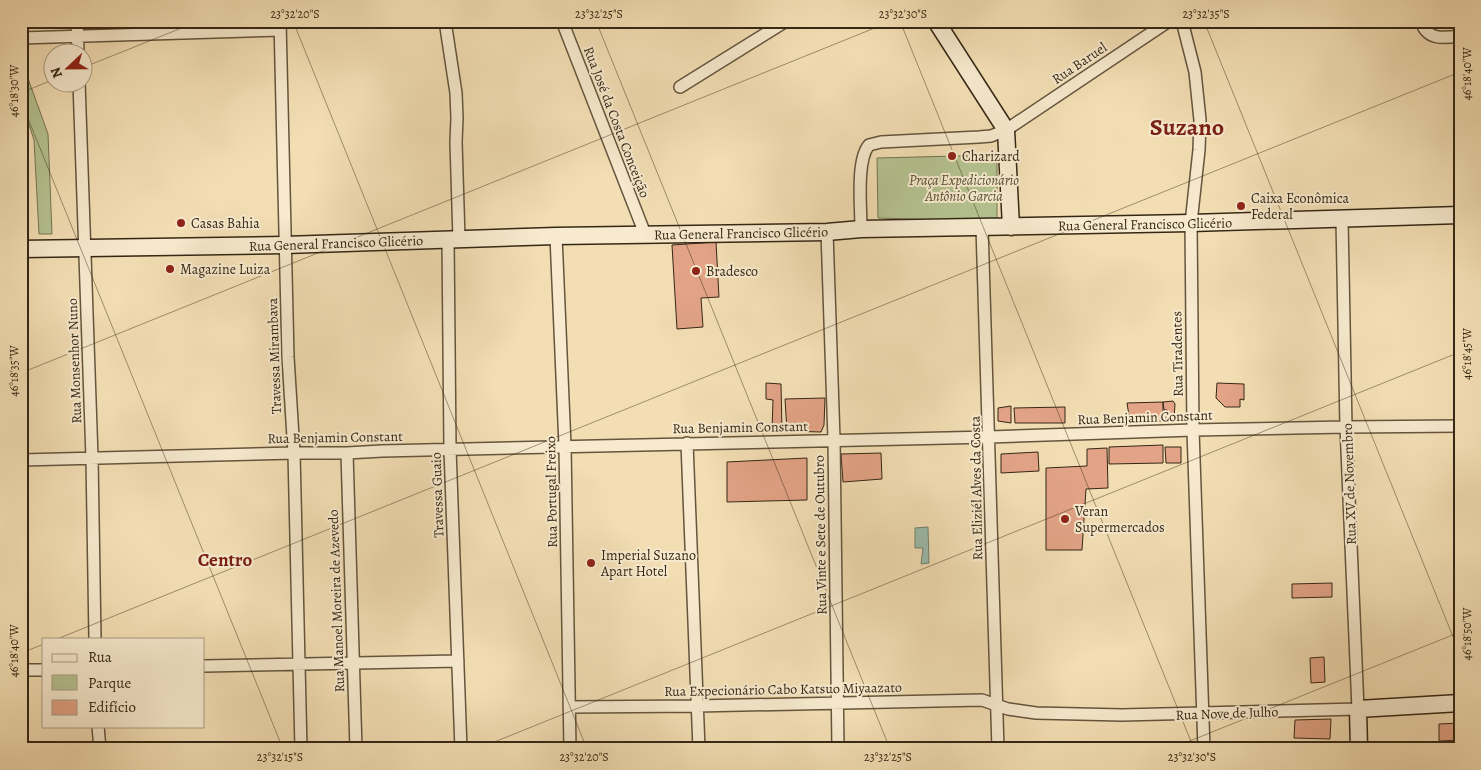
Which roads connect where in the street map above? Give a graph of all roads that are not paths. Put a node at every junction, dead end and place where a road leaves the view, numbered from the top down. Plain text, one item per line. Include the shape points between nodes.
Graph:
1 (77, 21) edge
2 (446, 21) edge
3 (562, 21) edge
4 (786, 21) edge
5 (936, 21) edge
6 (1169, 21) edge
7 (1182, 21) edge
8 (1421, 21) edge
9 (280, 26) edge
10 (180, 27) edge
11 (77, 36) junction
12 (1460, 36) edge
13 (21, 38) edge
14 (77, 42) edge
15 (680, 87) dead end
16 (79, 92) edge
17 (1006, 130) junction
18 (1460, 215) edge
19 (1342, 219) junction
20 (1191, 223) junction
21 (982, 227) junction
22 (1011, 227) junction
23 (861, 229) junction
24 (826, 232) junction
25 (645, 234) junction
26 (556, 236) junction
27 (453, 239) junction
28 (285, 245) junction
29 (85, 247) junction
30 (21, 249) edge
31 (1346, 426) junction
32 (1460, 426) edge
33 (1193, 430) junction
34 (990, 437) junction
35 (834, 439) junction
36 (687, 443) junction
37 (565, 446) junction
38 (450, 449) junction
39 (294, 453) junction
40 (347, 453) junction
41 (92, 458) junction
42 (21, 460) edge
43 (95, 638) edge
44 (458, 661) junction
45 (353, 663) junction
46 (298, 664) junction
47 (205, 666) edge
48 (21, 670) edge
49 (42, 670) edge
50 (838, 704) junction
51 (996, 704) junction
52 (1460, 704) edge
53 (697, 706) junction
54 (569, 707) junction
55 (1358, 709) junction
56 (1204, 714) junction
57 (98, 728) edge
58 (100, 749) edge
59 (301, 749) edge
60 (356, 749) edge
61 (461, 749) edge
62 (570, 749) edge
63 (699, 749) edge
64 (838, 749) edge
65 (998, 749) edge
66 (1204, 749) edge
67 (1359, 749) edge

1 - 11 street
2 - 27 street, Travessa Guaio via 457,118
3 - 25 street, Rua José da Costa Conceição
4 - 15 street
5 - 17 main road
6 - 17 street, Rua Baruel
7 - 20 street, Rua Tiradentes via 1195,72 1200,113
8 - 12 street via 1427,32 1438,38
9 - 10 street
9 - 28 street, Travessa Mirambava
10 - 11 street
11 - 13 street
11 - 14 street
16 - 29 street, Rua Monsenhor Nuno
17 - 22 main road
17 - 23 street via 991,136 870,145 862,162
18 - 19 main road, Rua General Francisco Glicério
19 - 20 main road, Rua General Francisco Glicério
19 - 31 street, Rua XV de Novembro
20 - 22 main road, Rua General Francisco Glicério
20 - 33 street, Rua Tiradentes
21 - 22 main road, Rua General Francisco Glicério
21 - 23 main road, Rua General Francisco Glicério
21 - 34 street, Rua Eliziél Alves da Costa
23 - 24 main road, Rua General Francisco Glicério
24 - 25 main road, Rua General Francisco Glicério
24 - 35 street, Rua Vinte e Sete de Outubro
25 - 26 main road, Rua General Francisco Glicério
26 - 27 main road, Rua General Francisco Glicério
26 - 37 street, Rua Portugal Freixo
27 - 28 main road, Rua General Francisco Glicério
27 - 38 street, Travessa Guaio
28 - 29 main road, Rua General Francisco Glicério
28 - 39 street, Travessa Mirambava
29 - 30 main road, Rua General Francisco Glicério
29 - 41 street, Rua Monsenhor Nuno
31 - 32 street, Rua Benjamin Constant
31 - 33 street, Rua Benjamin Constant
31 - 55 street, Rua XV de Novembro
33 - 34 street, Rua Benjamin Constant
33 - 56 street, Rua Tiradentes
34 - 35 street, Rua Benjamin Constant
34 - 51 street, Rua Eliziél Alves da Costa
35 - 36 street, Rua Benjamin Constant
35 - 50 street, Rua Vinte e Sete de Outubro
36 - 37 street, Rua Benjamin Constant
36 - 53 street
37 - 38 street, Rua Benjamin Constant
37 - 54 street, Rua Portugal Freixo
38 - 40 street, Rua Benjamin Constant
38 - 44 street, Travessa Guaio
39 - 40 street, Rua Benjamin Constant
39 - 41 street, Rua Benjamin Constant
39 - 46 street, Travessa Mirambava
40 - 45 street, Rua Manoel Moreira de Azevedo
41 - 42 street, Rua Benjamin Constant
41 - 43 street, Rua Monsenhor Nuno
44 - 45 street
44 - 61 street, Travessa Guaio
45 - 46 street
45 - 60 street, Rua Manoel Moreira de Azevedo
46 - 47 street
46 - 59 street, Travessa Mirambava
48 - 49 street
50 - 51 street, Rua Expecionário Cabo Katsuo Miyaazato via 982,700
50 - 53 street, Rua Expecionário Cabo Katsuo Miyaazato
50 - 64 street, Rua Vinte e Sete de Outubro
51 - 56 street, Rua Nove de Julho via 1036,713
51 - 65 street, Rua Eliziél Alves da Costa
52 - 55 main road, Rua Nove de Julho
53 - 54 street, Rua Expecionário Cabo Katsuo Miyaazato
53 - 63 street
54 - 62 street, Rua Portugal Freixo
55 - 56 street, Rua Nove de Julho
55 - 67 main road, Rua XV de Novembro
56 - 66 street, Rua Tiradentes
57 - 58 street

